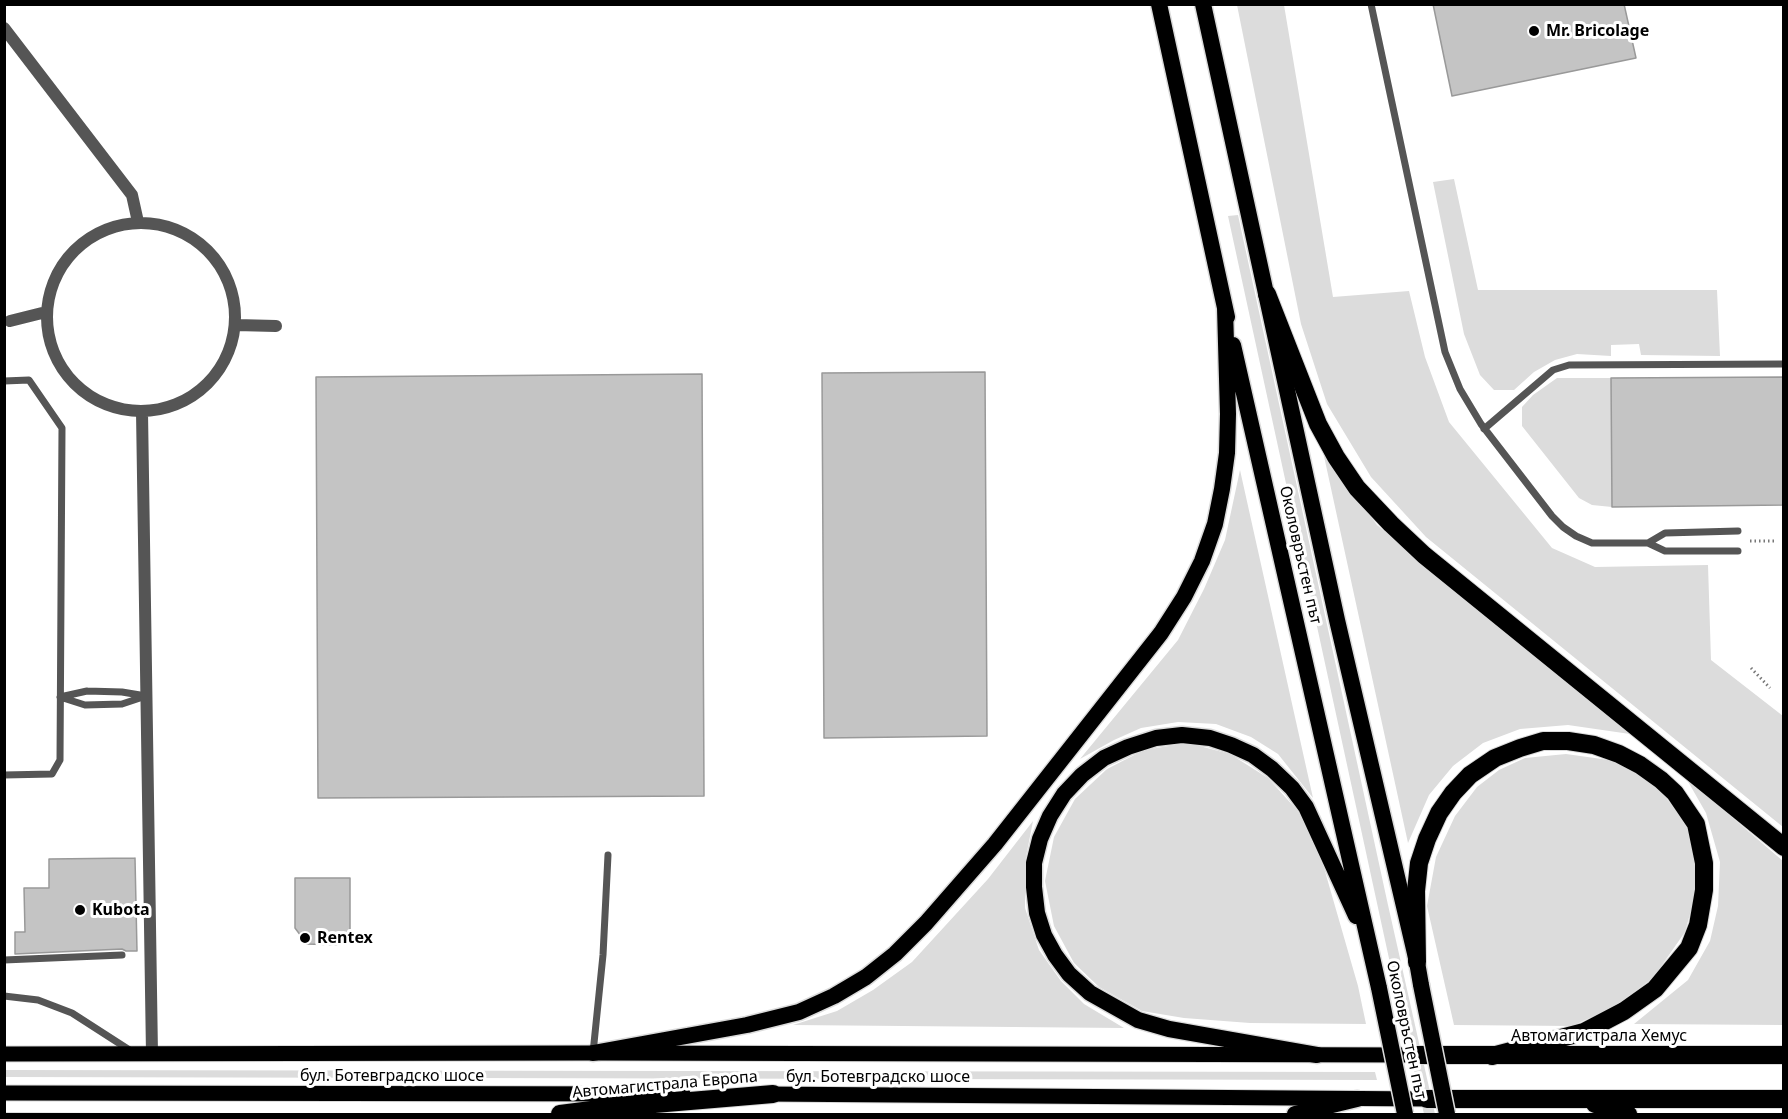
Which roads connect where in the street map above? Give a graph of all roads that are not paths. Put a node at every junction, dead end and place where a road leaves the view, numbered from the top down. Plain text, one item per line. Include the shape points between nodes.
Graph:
1 (1159, 4) edge
2 (1203, 4) edge
3 (1371, 4) edge
4 (4, 28) edge
5 (138, 222) junction
6 (1267, 294) junction
7 (1225, 308) junction
8 (46, 312) junction
9 (10, 321) dead end
10 (236, 325) junction
11 (276, 326) dead end
12 (1784, 364) edge
13 (4, 381) edge
14 (142, 412) junction
15 (1485, 429) junction
16 (1738, 531) dead end
17 (1648, 543) junction
18 (1738, 550) dead end
19 (146, 696) junction
20 (60, 697) junction
21 (4, 775) edge
22 (1784, 846) edge
23 (608, 855) dead end
24 (1371, 951) junction
25 (122, 956) dead end
26 (4, 960) edge
27 (1417, 962) junction
28 (4, 996) edge
29 (593, 1053) junction
30 (4, 1054) edge
31 (135, 1054) junction
32 (152, 1054) junction
33 (1317, 1055) junction
34 (1416, 1055) joint
35 (1784, 1055) edge
36 (1492, 1056) junction
37 (4, 1093) edge
38 (773, 1094) junction
39 (1784, 1098) edge
40 (1357, 1099) junction
41 (1427, 1099) joint
42 (1576, 1099) junction
43 (560, 1114) edge
44 (1295, 1114) edge
45 (1405, 1114) edge
46 (1447, 1114) edge
47 (1628, 1114) edge

1 - 7 highway, Околовръстен път
2 - 6 highway, Околовръстен път
3 - 15 lane via 1445,352 1460,389
4 - 5 street via 132,195
5 - 8 street via 110,227 85,240 65,260 51,284
5 - 10 street via 169,226 198,241 220,264 233,294
6 - 22 highway via 1318,424 1357,488 1377,510 1424,555
6 - 27 highway, Околовръстен път via 1337,620
7 - 24 highway, Околовръстен път
7 - 29 highway via 1227,453 1215,524 1202,561 1161,633 995,844 895,954 834,996 799,1012 747,1025
8 - 9 street
8 - 14 street via 47,338 56,362 72,383 92,399 116,409
10 - 11 street
10 - 14 street via 229,352 215,376 195,396 170,408
12 - 15 lane via 1569,365 1553,370
13 - 20 lane via 29,380 62,428
14 - 19 street
15 - 17 lane via 1552,516 1570,532 1592,543
16 - 17 lane via 1665,533
17 - 18 lane via 1665,551
19 - 20 lane via 87,691
19 - 20 lane via 122,705 85,705
19 - 32 street
20 - 21 lane via 60,760 52,774
23 - 29 lane
24 - 33 highway via 1306,807 1272,769 1231,745 1182,735 1128,747 1083,775 1050,816 1034,863 1037,912 1055,955 1090,993 1138,1020 1168,1029
24 - 45 highway, Околовръстен път, bridge
25 - 26 lane
27 - 36 highway via 1416,891 1427,838 1453,793 1495,758 1543,741 1569,741 1619,754 1675,793 1696,824 1704,863 1698,925 1689,948 1655,989 1624,1011 1584,1032
27 - 46 highway, Околовръстен път, bridge
28 - 31 lane via 38,1000 72,1013
29 - 32 main road, бул. Ботевградско шосе
29 - 33 main road, бул. Ботевградско шосе
30 - 31 main road, бул. Ботевградско шосе
31 - 32 main road, бул. Ботевградско шосе
33 - 34 main road, бул. Ботевградско шосе
34 - 36 highway, Автомагистрала Хемус
35 - 36 highway, Автомагистрала Хемус
37 - 38 main road, бул. Ботевградско шосе
38 - 40 main road, бул. Ботевградско шосе
38 - 43 highway, Автомагистрала Европа
39 - 42 highway
40 - 41 main road, бул. Ботевградско шосе
40 - 44 highway
41 - 42 highway
42 - 47 highway

